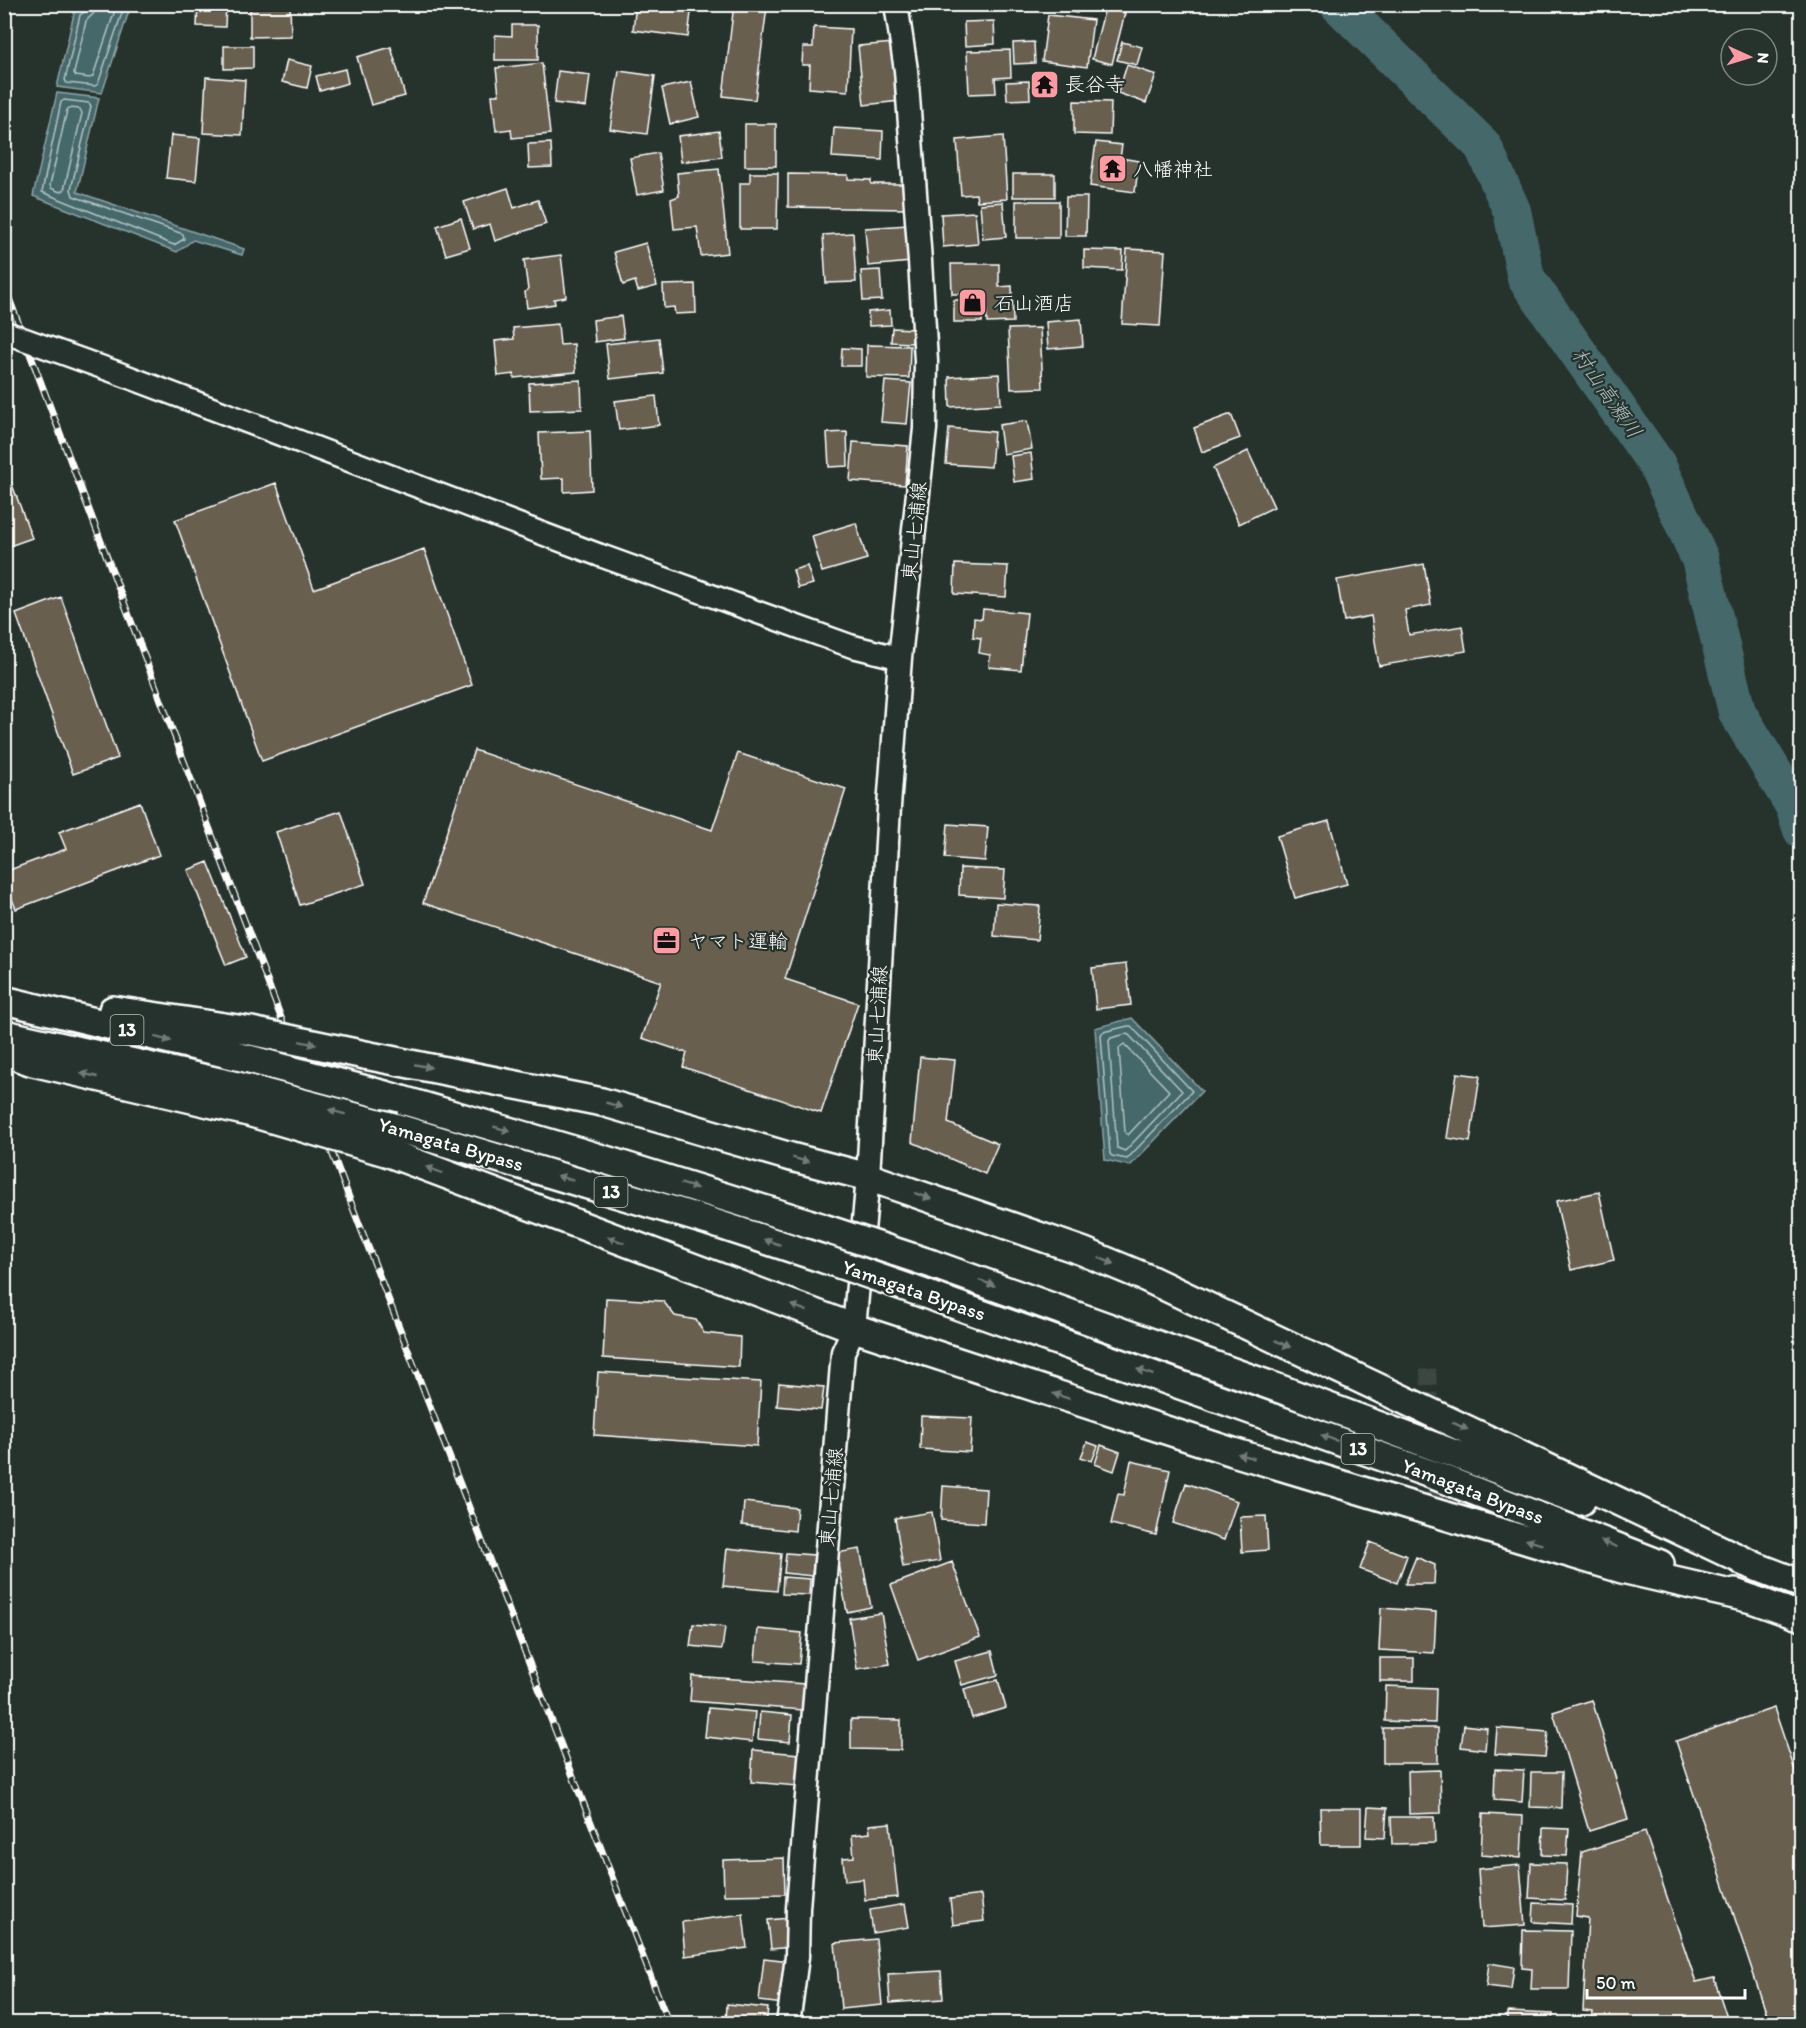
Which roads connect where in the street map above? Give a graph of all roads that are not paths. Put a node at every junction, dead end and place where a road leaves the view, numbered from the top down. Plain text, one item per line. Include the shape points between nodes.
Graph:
1 (896, 4) edge
2 (4, 332) edge
3 (900, 658) junction
4 (4, 994) edge
5 (4, 1000) edge
6 (4, 1034) edge
7 (4, 1052) edge
8 (247, 1100) junction
9 (868, 1177) junction
10 (854, 1328) junction
11 (1759, 1568) junction
12 (1802, 1584) edge
13 (1752, 1599) junction
14 (1802, 1617) edge
15 (788, 2024) edge

1 - 3 main road, 東山七浦線 via 906,70 926,362 925,429
2 - 3 street, bridge via 599,555 851,646
3 - 9 main road, 東山七浦線
4 -> 9 highway, bridge via 251,1031 602,1102
5 -> 11 highway, Yamagata Bypass / 13, bridge via 385,1095 808,1223 1336,1410
6 - 8 highway, Yamagata Bypass / 13
8 -> 7 highway via 33,1062
10 -> 8 highway, bridge
13 -> 8 highway, Yamagata Bypass / 13, bridge via 1436,1476 827,1260 394,1127
9 - 10 main road, 東山七浦線
9 -> 11 highway via 1082,1251 1147,1278
13 -> 10 highway via 1622,1569 1233,1452
10 - 15 main road, 東山七浦線 via 843,1352 797,1957
11 - 12 highway, Yamagata Bypass / 13
13 - 14 highway, Yamagata Bypass / 13

